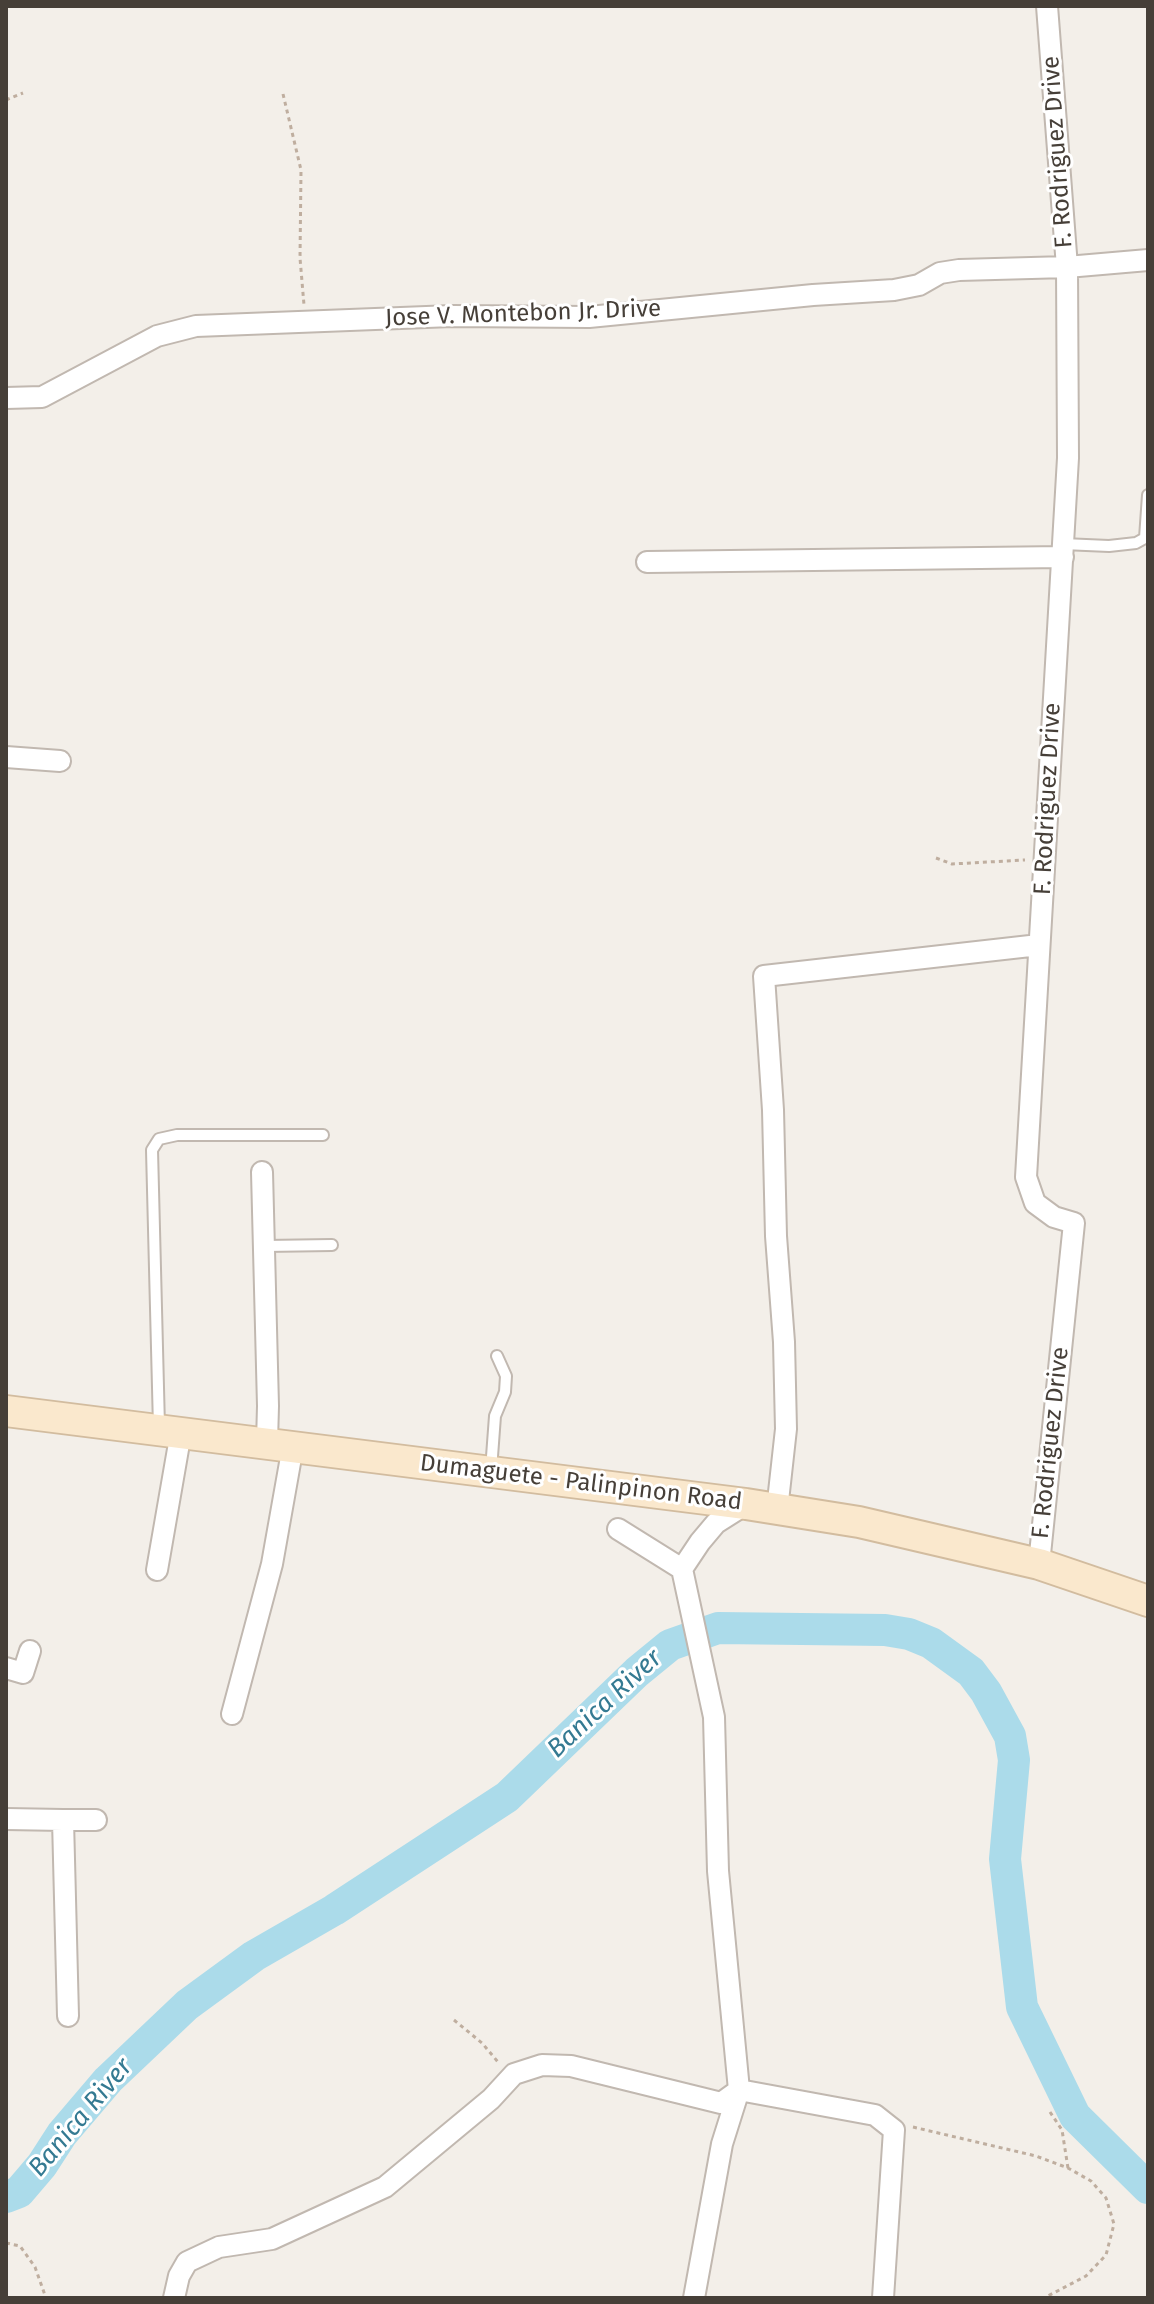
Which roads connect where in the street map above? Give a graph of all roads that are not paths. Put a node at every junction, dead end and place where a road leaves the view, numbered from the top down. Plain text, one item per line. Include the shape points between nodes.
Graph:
1 (1047, 6) edge
2 (1148, 260) edge
3 (1067, 267) junction
4 (6, 398) edge
5 (1148, 495) edge
6 (1142, 543) edge
7 (1063, 550) junction
8 (647, 562) dead end
9 (6, 757) edge
10 (60, 761) dead end
11 (1039, 945) junction
12 (323, 1135) dead end
13 (262, 1172) dead end
14 (332, 1245) dead end
15 (265, 1246) junction
16 (497, 1356) dead end
17 (6, 1411) edge
18 (170, 1430) junction
19 (280, 1444) junction
20 (491, 1471) junction
21 (746, 1504) junction
22 (777, 1510) junction
23 (618, 1529) dead end
24 (1039, 1564) junction
25 (682, 1569) junction
26 (157, 1570) dead end
27 (1148, 1601) edge
28 (30, 1651) dead end
29 (6, 1668) edge
30 (232, 1714) dead end
31 (6, 1819) edge
32 (63, 1820) junction
33 (96, 1820) dead end
34 (68, 2016) dead end
35 (739, 2090) junction
36 (174, 2298) edge
37 (694, 2298) edge
38 (883, 2298) edge

1 - 3 street, F. Rodriguez Drive
2 - 3 street, Jose V. Montebon Jr. Drive
3 - 4 street, Jose V. Montebon Jr. Drive via 959,270 894,290 589,317 452,316 196,326 157,336 42,397
3 - 7 street, F. Rodriguez Drive
5 - 6 lane
6 - 7 lane
7 - 8 street
7 - 11 street, F. Rodriguez Drive
9 - 10 street
11 - 22 street via 764,976 786,1429
11 - 24 street, F. Rodriguez Drive via 1026,1177 1035,1203 1074,1223
12 - 18 lane via 177,1135 159,1139 152,1150
13 - 15 street
14 - 15 lane
15 - 19 street
16 - 20 lane via 506,1376 495,1416
17 - 18 main road, Dumaguete - Palinpinon Road
18 - 19 main road, Dumaguete - Palinpinon Road
18 - 26 street
19 - 20 main road, Dumaguete - Palinpinon Road
19 - 30 street via 272,1564
20 - 21 main road, Dumaguete - Palinpinon Road
21 - 22 main road, Dumaguete - Palinpinon Road
21 - 25 street via 716,1523
22 - 24 main road, Dumaguete - Palinpinon Road via 859,1522
23 - 25 street
24 - 27 main road, Dumaguete - Palinpinon Road
25 - 35 street via 714,1717 718,1871
28 - 29 street via 23,1673
31 - 32 street
32 - 33 street
32 - 34 street
35 - 36 street via 721,2103 571,2066 542,2065 514,2074 385,2187 272,2239 202,2253 187,2262
35 - 37 street via 722,2144
35 - 38 street via 875,2115 894,2130

